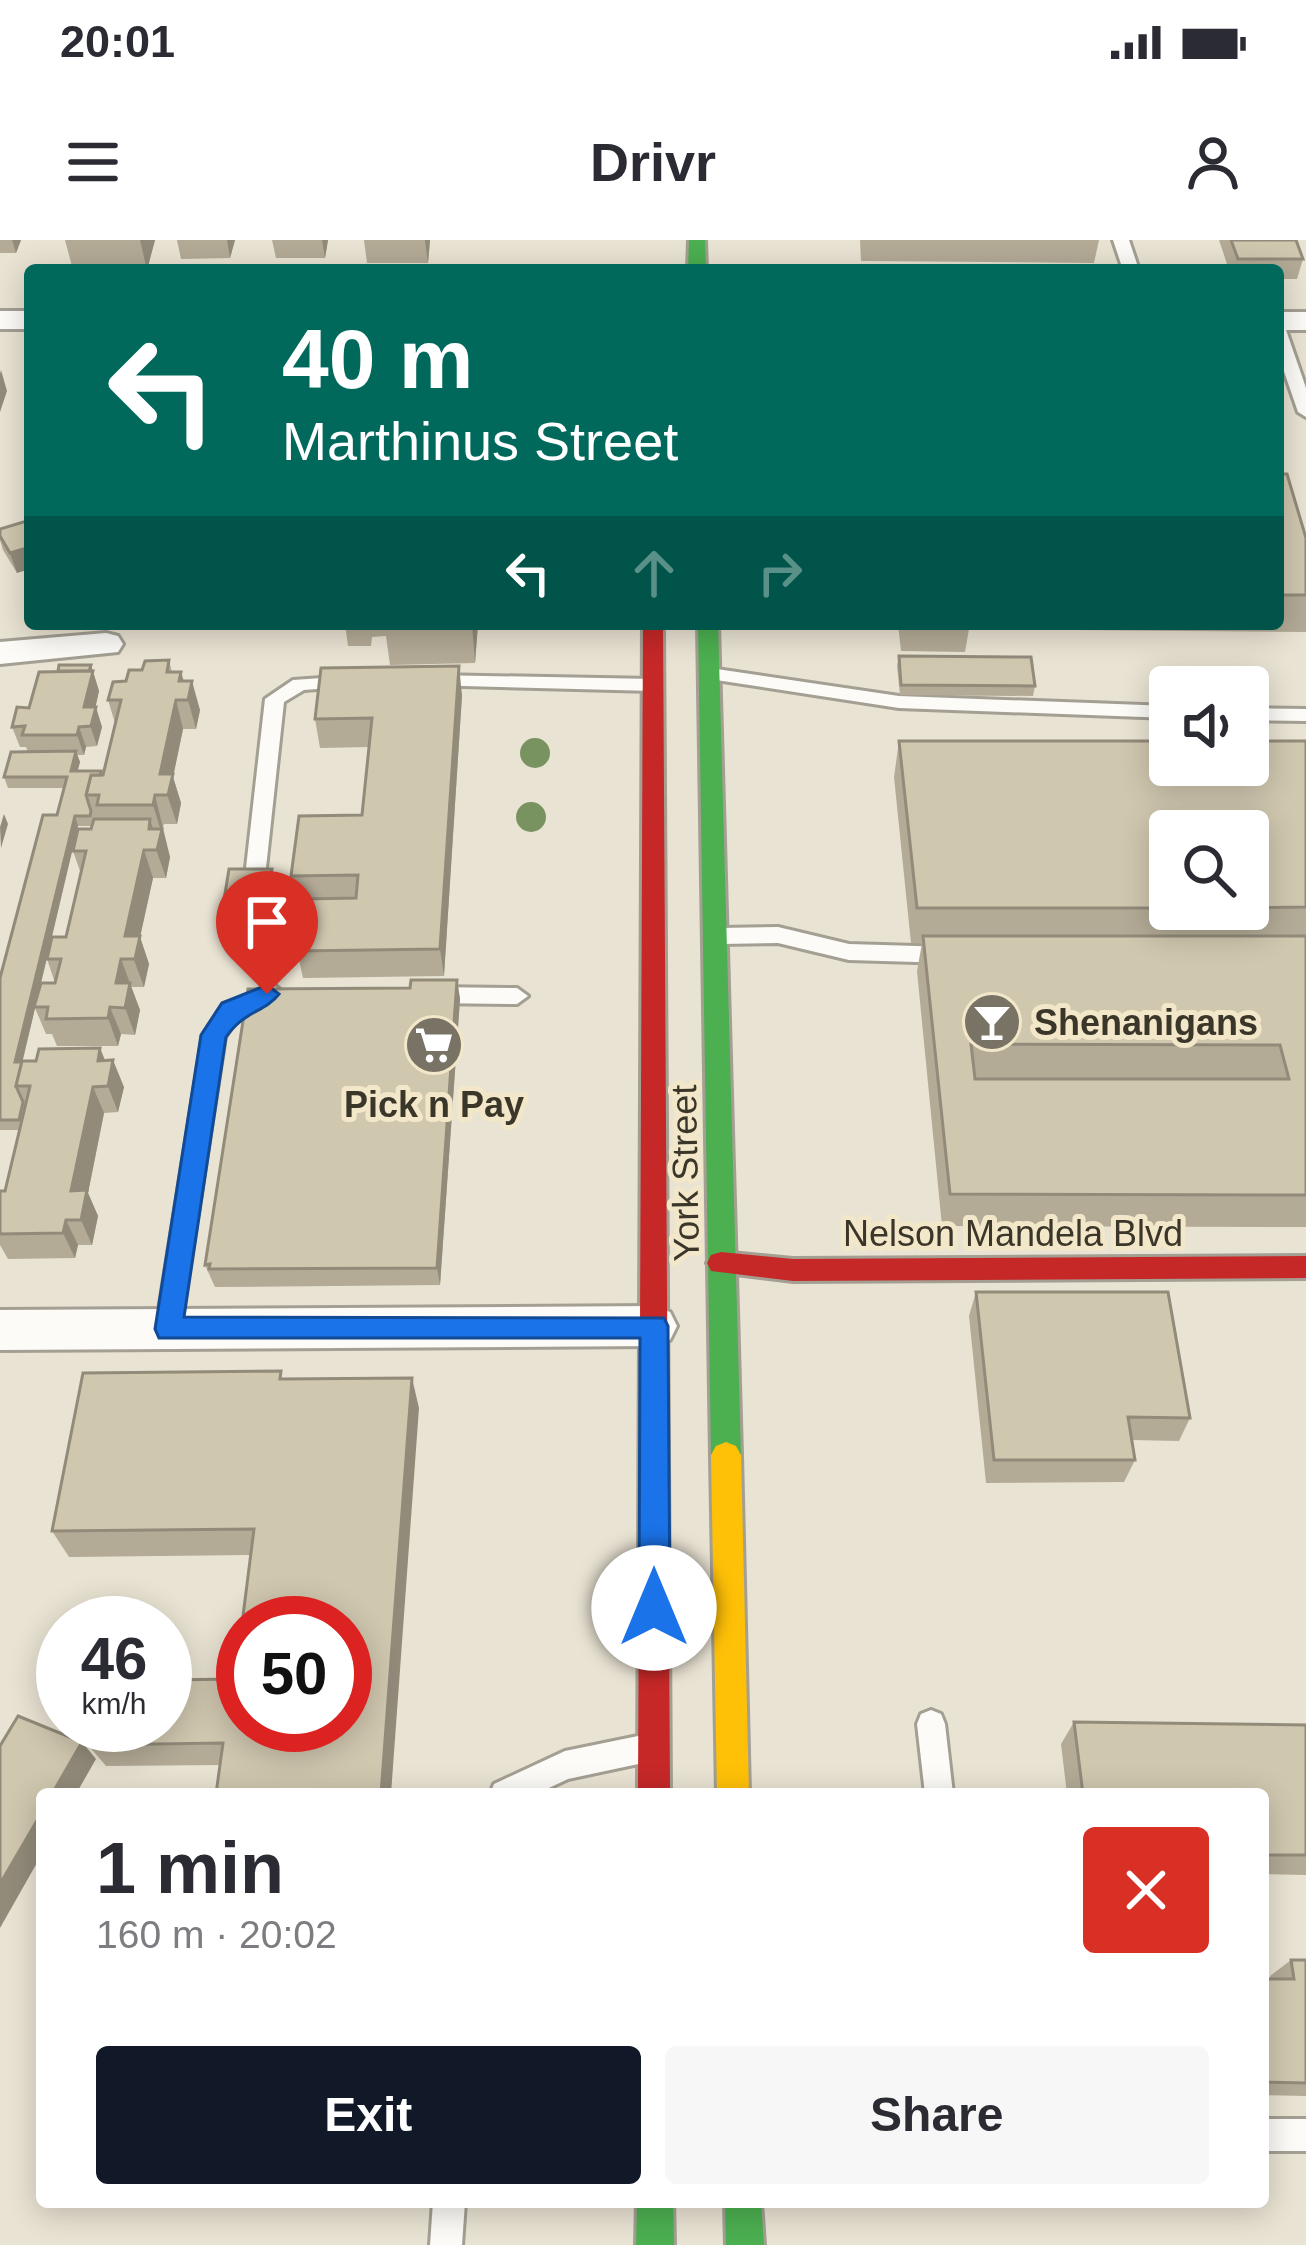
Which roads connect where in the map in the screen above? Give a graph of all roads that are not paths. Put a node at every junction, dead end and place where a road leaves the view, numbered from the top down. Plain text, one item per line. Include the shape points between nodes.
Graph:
1 (1284, 348) edge
2 (1306, 412) edge
3 (653, 630) edge
4 (708, 630) edge
5 (106, 644) dead end
6 (0, 653) edge
7 (710, 674) junction
8 (404, 681) edge
9 (365, 682) edge
10 (653, 686) junction
11 (1149, 711) edge
12 (1269, 714) edge
13 (1306, 715) edge
14 (256, 868) edge
15 (720, 936) junction
16 (970, 956) edge
17 (306, 994) edge
18 (400, 995) edge
19 (517, 996) dead end
20 (721, 1263) junction
21 (1306, 1267) edge
22 (678, 1304) junction
23 (169, 1329) junction
24 (0, 1330) edge
25 (931, 1724) dead end
26 (654, 1747) junction
27 (517, 1788) edge
28 (655, 1788) edge
29 (733, 1788) edge
30 (938, 1788) edge
31 (1269, 2134) edge
32 (1306, 2135) edge
33 (448, 2208) edge
34 (655, 2208) edge
35 (743, 2208) edge
36 (446, 2245) edge
37 (655, 2245) edge
38 (745, 2245) edge

1 - 2 lane
3 - 10 main road, York Street
4 - 7 main road, York Street
5 - 6 street
7 - 11 lane via 899,702
7 - 15 main road, York Street
8 - 10 lane
9 - 14 lane via 300,684 275,699
10 - 22 main road, York Street
12 - 13 lane
15 - 16 lane
15 - 20 main road, York Street
17 - 23 lane via 251,999 231,1010 214,1035
18 - 19 lane
20 - 21 main road, Nelson Mandela Blvd via 793,1270
20 - 22 main road
20 - 29 main road, York Street
22 - 23 street
22 - 26 main road, York Street
23 - 24 street
25 - 30 lane
26 - 27 lane via 565,1765
26 - 28 main road, York Street
31 - 32 lane
33 - 36 lane
34 - 37 main road
35 - 38 main road

